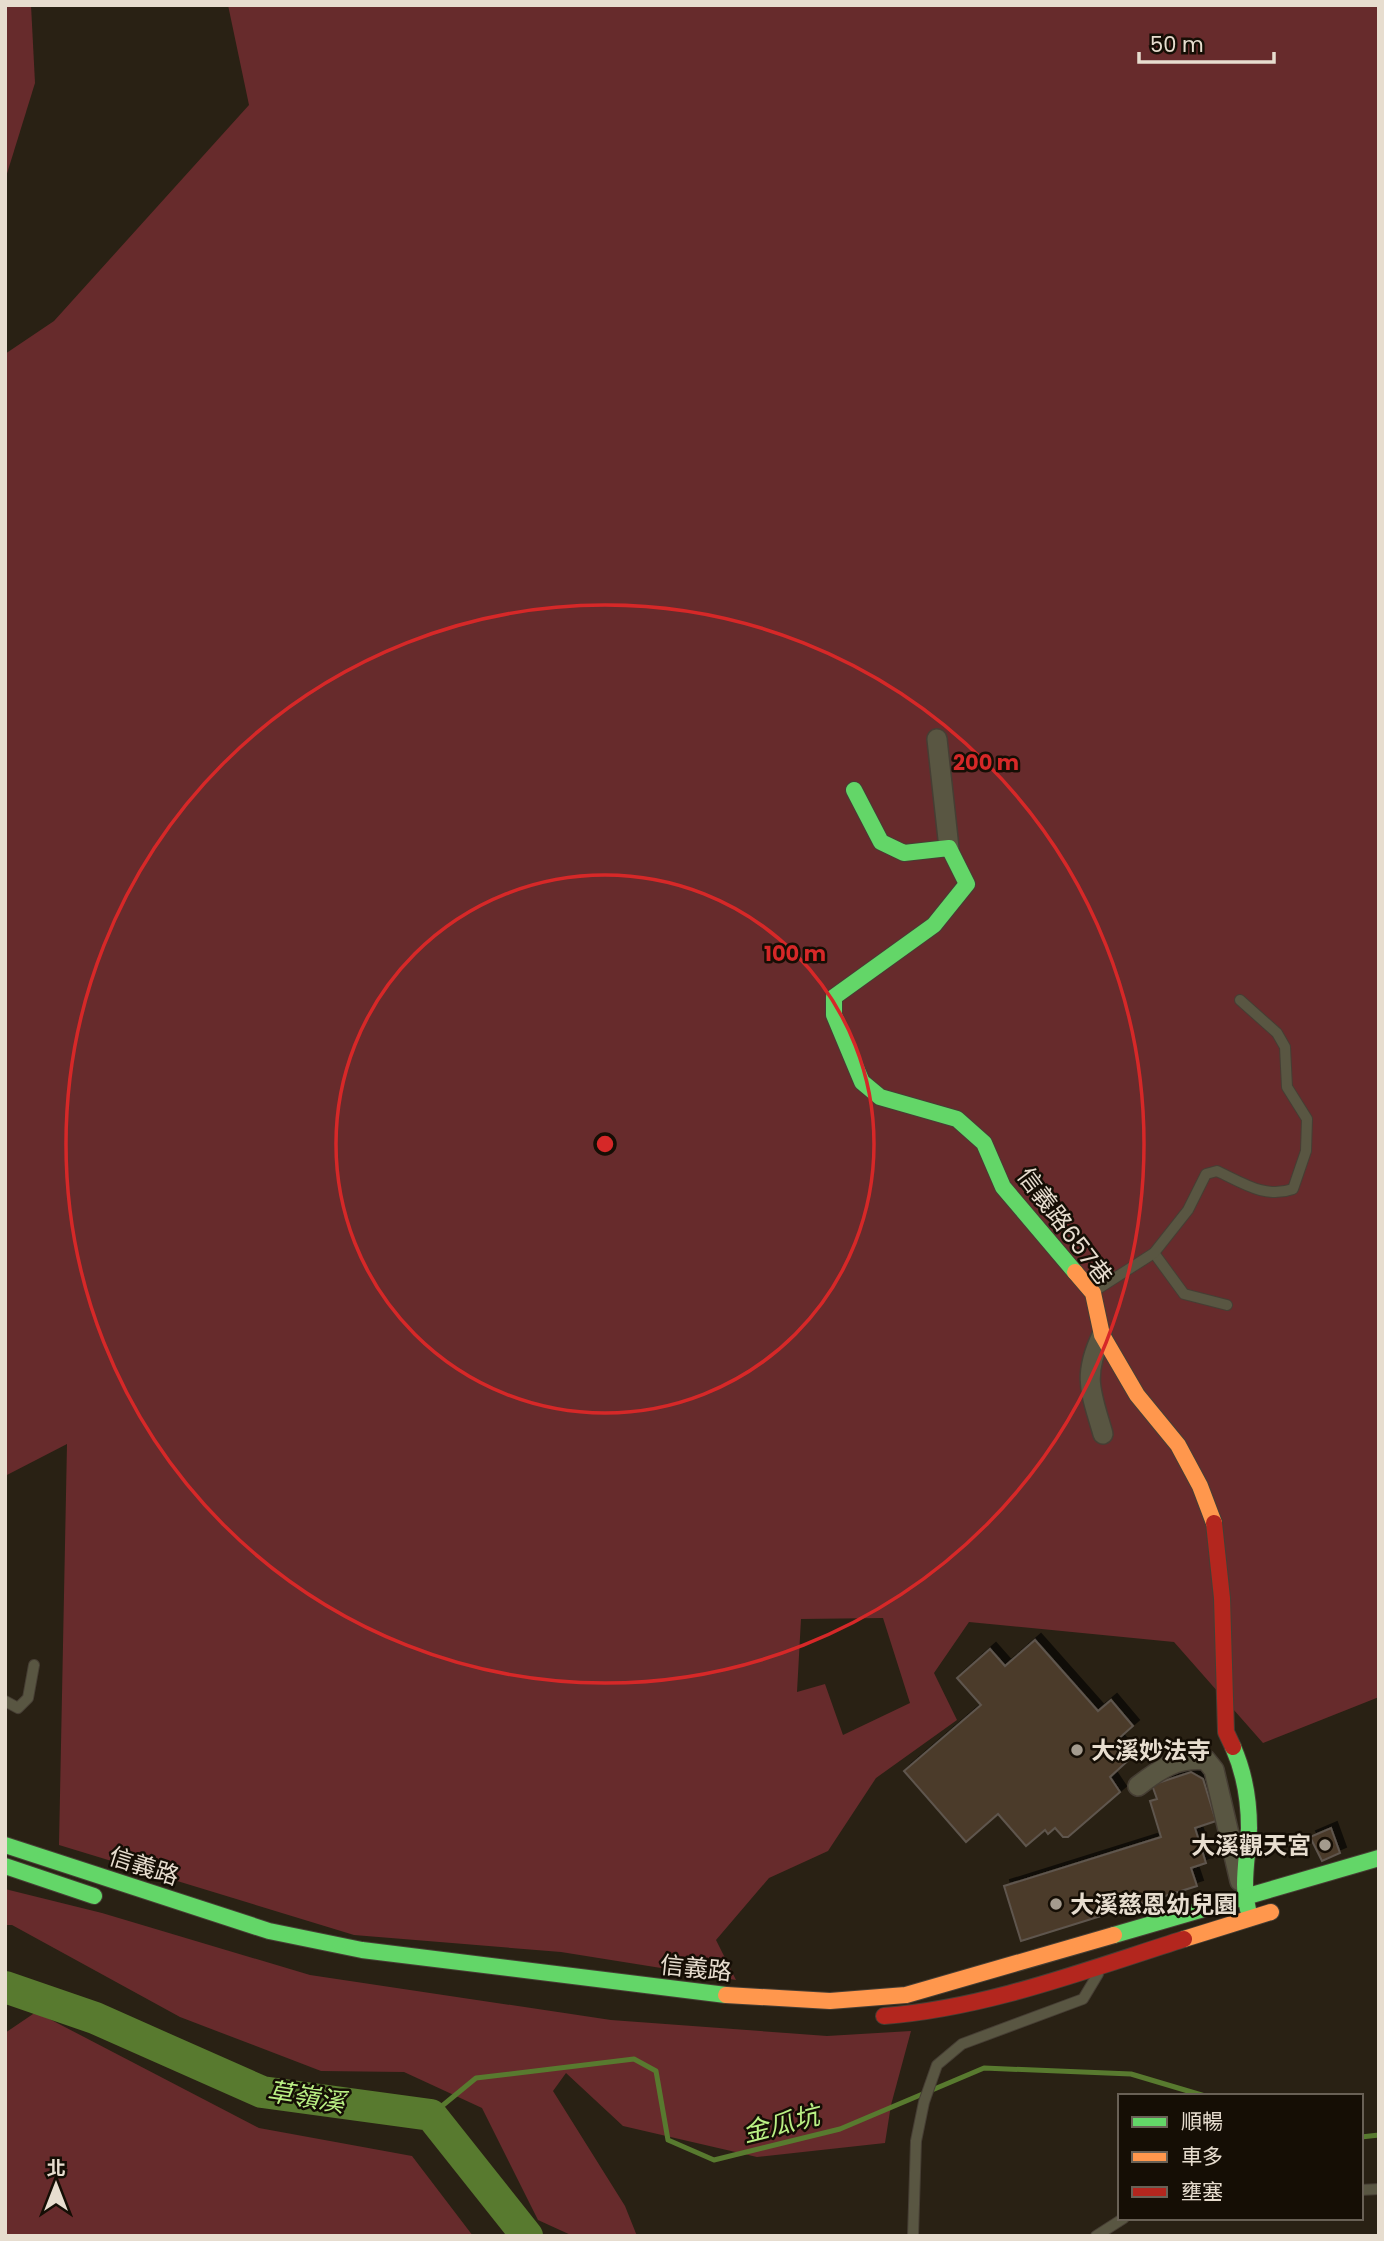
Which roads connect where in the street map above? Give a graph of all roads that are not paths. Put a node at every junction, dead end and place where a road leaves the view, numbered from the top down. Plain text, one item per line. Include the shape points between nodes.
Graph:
1 (937, 739) dead end
2 (853, 790) dead end
3 (949, 848) junction
4 (1240, 1000) dead end
5 (1154, 1253) junction
6 (1093, 1293) junction
7 (1227, 1305) dead end
8 (1102, 1335) junction
9 (1103, 1434) dead end
10 (34, 1665) dead end
11 (5, 1701) edge
12 (1138, 1786) dead end
13 (5, 1845) edge
14 (1379, 1858) edge
15 (5, 1866) edge
16 (1244, 1899) junction
17 (116, 1903) dead end
18 (1289, 1906) dead end
19 (1251, 1918) junction
20 (1098, 1937) junction
21 (260, 1945) dead end
22 (1104, 1963) junction
23 (372, 1968) dead end
24 (871, 2017) dead end
25 (1121, 2220) edge
26 (913, 2236) edge
27 (1096, 2236) edge

1 - 3 street
2 - 3 main road via 881,842 904,853
3 - 6 main road, 信義路657巷 via 967,884 934,925 834,997 834,1015 862,1083 880,1097 957,1119 984,1143 1003,1187
4 - 5 lane via 1285,1047 1287,1087 1307,1119 1306,1151 1293,1189 1278,1194 1254,1190 1217,1171 1206,1174 1188,1210
5 - 6 lane
5 - 7 lane via 1184,1294
6 - 8 main road, 信義路657巷
8 - 9 street via 1090,1360 1089,1384
8 - 16 main road, 信義路657巷 via 1137,1395 1178,1445 1214,1524 1222,1598 1226,1732 1242,1770 1249,1825
10 - 11 lane via 28,1698 18,1707
12 - 16 street via 1187,1758 1206,1760 1214,1770
13 - 20 main road, 信義路 via 269,1931 362,1950 719,1995 830,2001 906,1995
14 - 16 main road, 信義路
15 - 17 main road, 信義路
16 - 19 main road, 信義路657巷
16 - 20 main road, 信義路
18 - 19 main road
19 - 22 main road
20 - 22 lane
21 - 23 main road
22 - 24 main road via 1005,1995 912,2014
22 - 26 lane via 1083,1999 962,2044 937,2065 916,2141
25 - 27 lane

